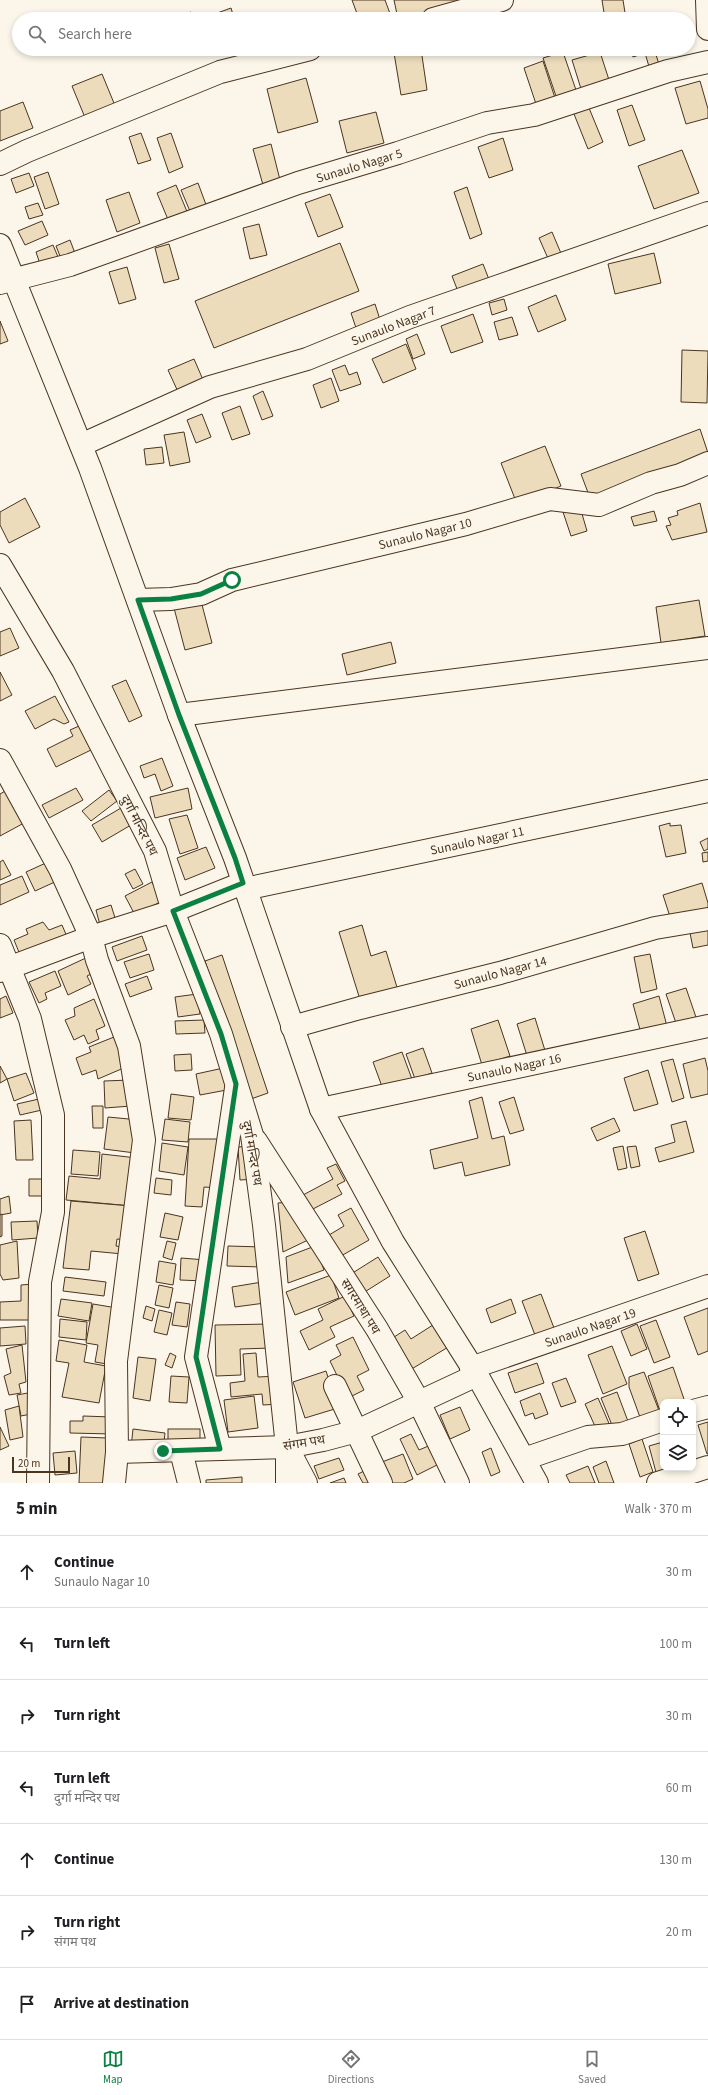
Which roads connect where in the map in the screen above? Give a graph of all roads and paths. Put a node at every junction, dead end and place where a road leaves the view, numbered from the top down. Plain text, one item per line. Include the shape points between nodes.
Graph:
1 (502, 0) edge
2 (706, 0) edge
3 (458, 12) edge
4 (708, 29) edge
5 (281, 56) edge
6 (708, 62) edge
7 (0, 164) edge
8 (708, 213) edge
9 (0, 245) edge
10 (6, 280) edge
11 (81, 445) junction
12 (708, 464) edge
13 (0, 564) edge
14 (138, 600) junction
15 (708, 648) edge
16 (179, 715) junction
17 (0, 760) edge
18 (708, 791) edge
19 (244, 886) junction
20 (173, 911) junction
21 (708, 919) edge
22 (91, 937) junction
23 (0, 945) edge
24 (4, 969) edge
25 (708, 1026) edge
26 (292, 1027) junction
27 (236, 1084) junction
28 (321, 1109) junction
29 (252, 1135) junction
30 (708, 1286) edge
31 (474, 1371) junction
32 (335, 1386) dead end
33 (419, 1402) junction
34 (708, 1407) edge
35 (696, 1411) edge
36 (660, 1421) edge
37 (357, 1431) junction
38 (287, 1447) junction
39 (220, 1449) junction
40 (181, 1451) junction
41 (117, 1452) junction
42 (524, 1459) junction
43 (708, 1467) edge
44 (38, 1483) edge
45 (114, 1483) edge
46 (190, 1483) edge
47 (287, 1483) edge
48 (306, 1483) edge
49 (382, 1483) edge
50 (458, 1483) edge
51 (537, 1483) edge
52 (658, 1483) edge

1 - 3 street
2 - 4 street
5 - 7 street via 220,72 191,83
6 - 10 street, Sunaulo Nagar 5 via 668,71 534,114 487,123 298,183 70,265
8 - 11 street, Sunaulo Nagar 7 via 410,317 307,359 210,387
9 - 10 street
10 - 11 street
11 - 14 street
12 - 14 street, Sunaulo Nagar 10 via 651,483 599,505 550,499 466,524 232,580 201,594 171,599
13 - 20 street, दुर्गा मन्दिर पथ via 63,671 155,851
14 - 16 street
15 - 16 street
16 - 19 street
17 - 22 street via 60,869
18 - 19 street, Sunaulo Nagar 11
19 - 20 street, Sunaulo Nagar 11
19 - 26 street
20 - 22 street, Sunaulo Nagar 11
20 - 27 street, दुर्गा मन्दिर पथ via 221,1034
21 - 26 street, Sunaulo Nagar 14 via 655,928 500,973
22 - 24 street, Sunaulo Nagar 11
22 - 41 street via 129,1046 144,1140 116,1361
23 - 24 street
24 - 44 street via 30,1019 53,1116 53,1212 40,1282
25 - 28 street, Sunaulo Nagar 16
26 - 28 street
27 - 29 street, दुर्गा मन्दिर पथ
27 - 39 street via 196,1357
28 - 31 street via 393,1242
29 - 33 street, सगरमाथा पथ via 377,1329
29 - 38 street, दुर्गा मन्दिर पथ
30 - 31 street, Sunaulo Nagar 19
31 - 33 street, संगम पथ
31 - 42 street
32 - 37 street
33 - 37 street, संगम पथ
33 - 50 street, सगरमाथा पथ
34 - 35 street
36 - 42 street via 622,1434 588,1437
37 - 38 street, संगम पथ
37 - 49 street
38 - 39 street, संगम पथ
38 - 47 street, दुर्गा मन्दिर पथ
38 - 48 street
39 - 40 street, संगम पथ
40 - 41 street, संगम पथ
40 - 46 street
41 - 45 street
42 - 51 street
43 - 52 street

